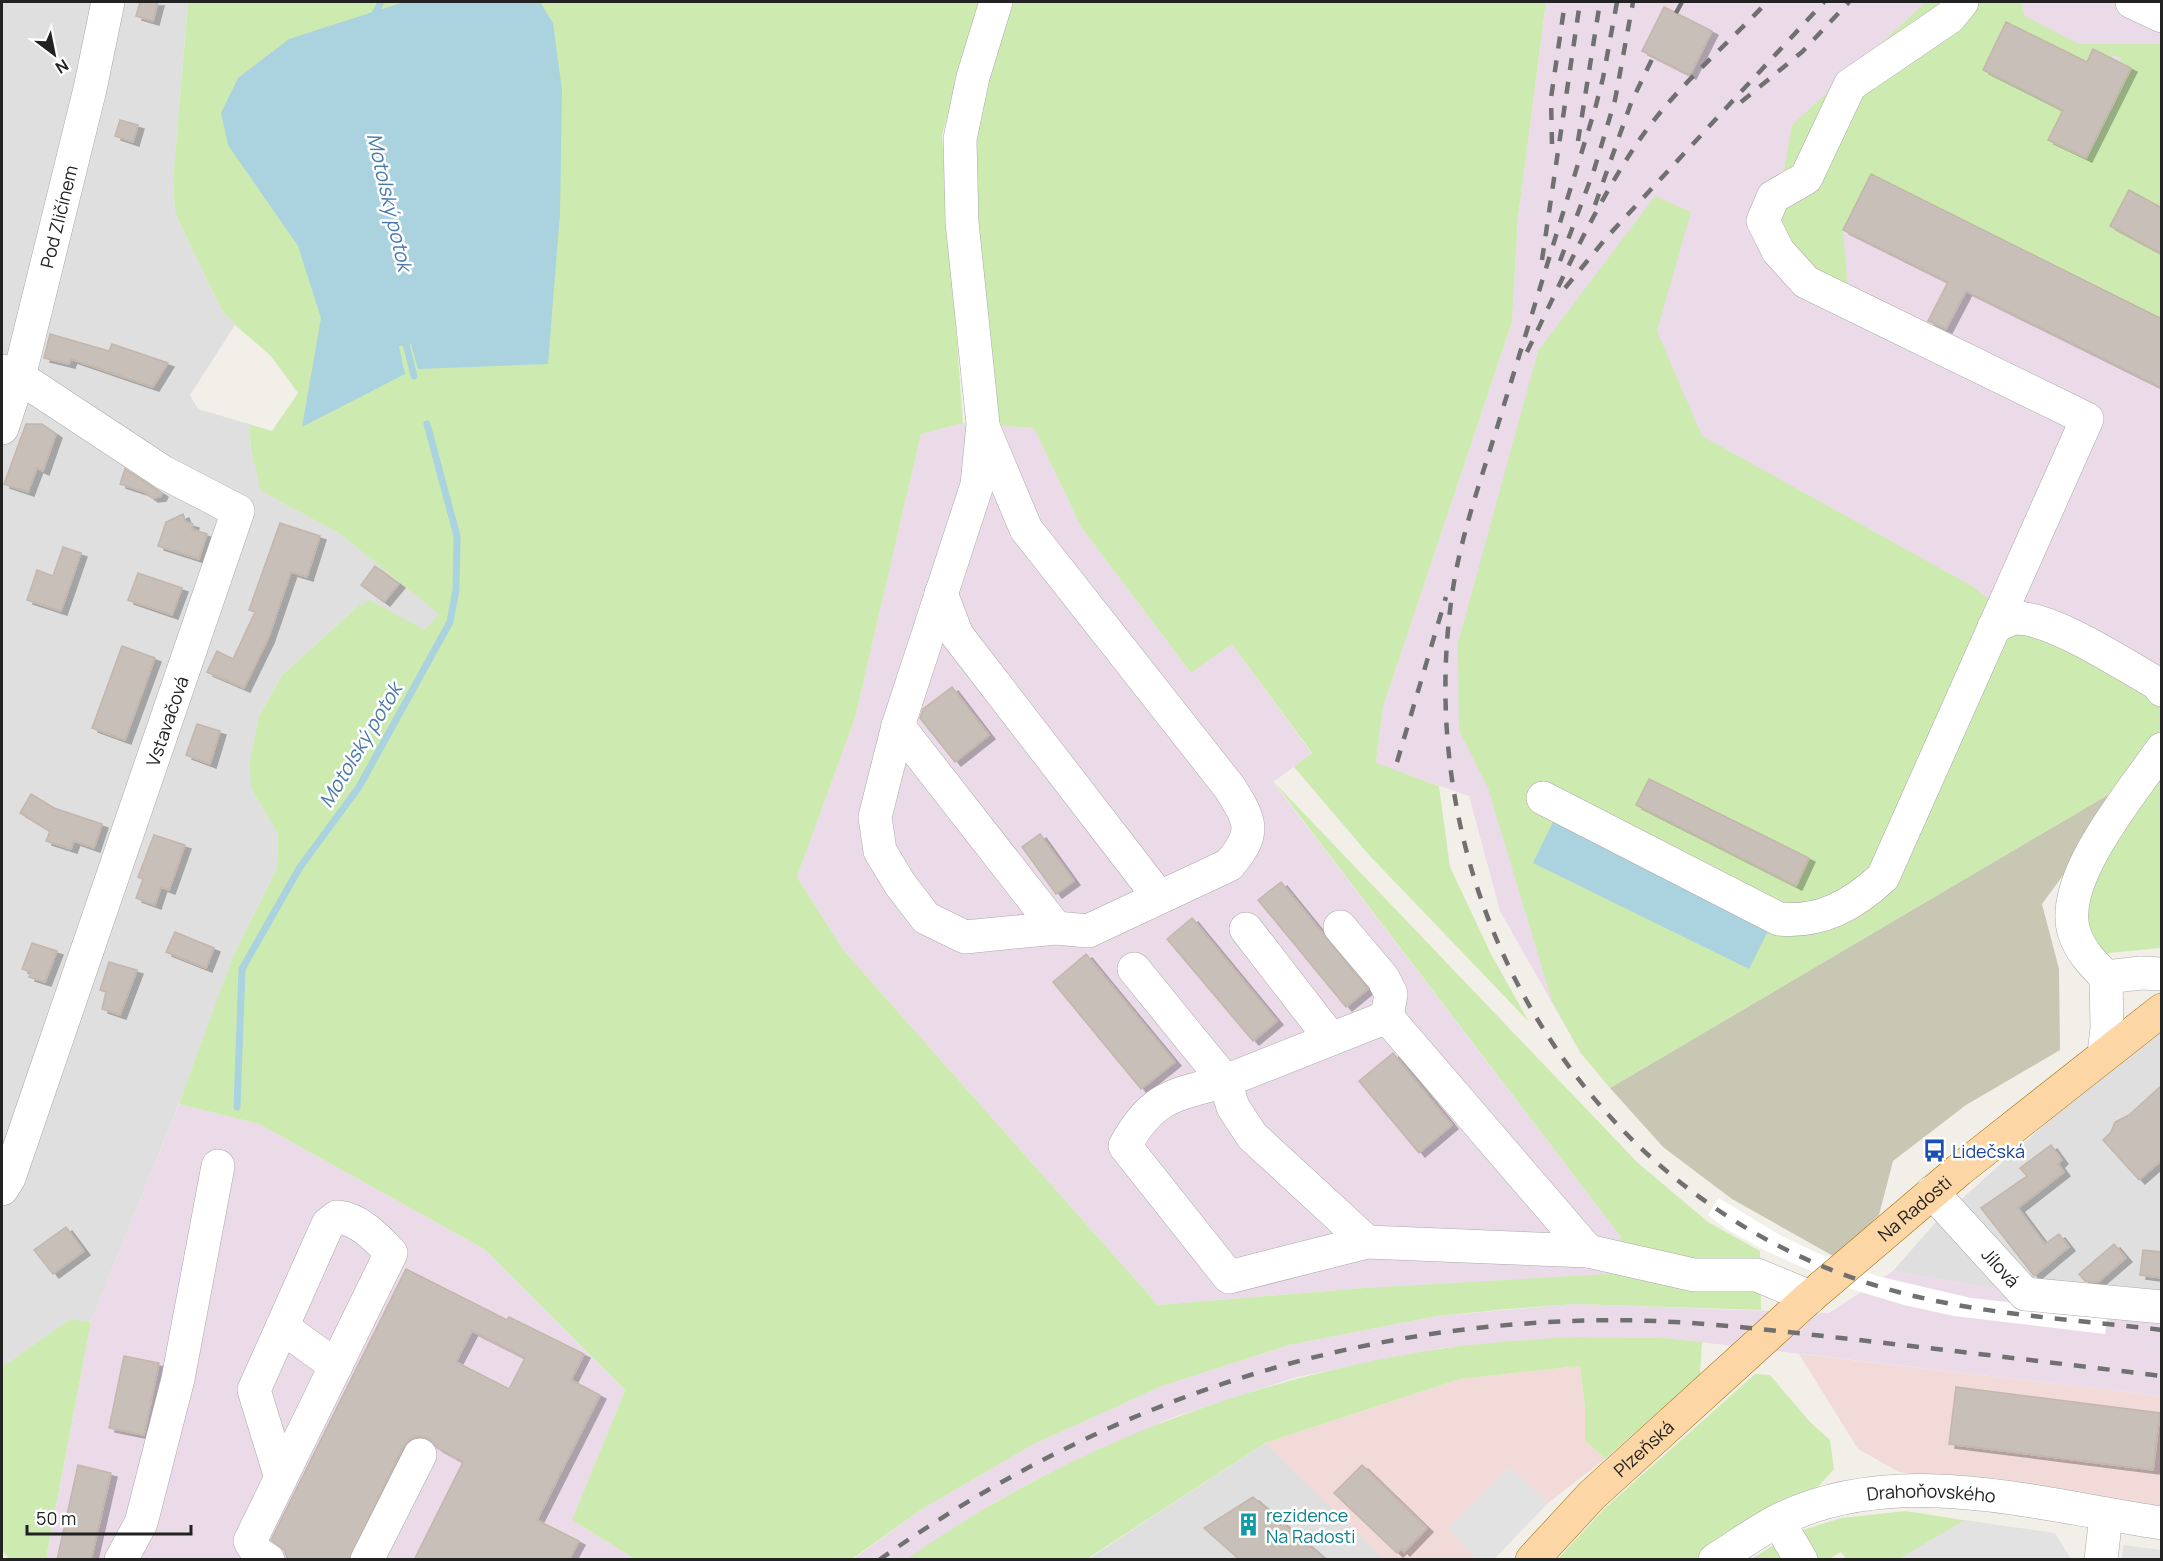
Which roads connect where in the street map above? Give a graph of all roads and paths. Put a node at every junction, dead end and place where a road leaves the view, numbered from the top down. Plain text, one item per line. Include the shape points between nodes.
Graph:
1 (108, 2) edge
2 (996, 2) edge
3 (1962, 2) edge
4 (2132, 2) edge
5 (2162, 16) edge
6 (10, 374) edge
7 (983, 424) junction
8 (2, 428) edge
9 (941, 593) junction
10 (1994, 627) junction
11 (2162, 690) edge
12 (898, 726) junction
13 (2162, 749) edge
14 (1543, 798) dead end
15 (1159, 897) junction
16 (1340, 927) dead end
17 (1056, 928) junction
18 (1246, 930) dead end
19 (1134, 969) dead end
20 (2162, 974) edge
21 (2106, 977) junction
22 (2162, 1010) edge
23 (1387, 1017) junction
24 (1331, 1039) junction
25 (2104, 1054) junction
26 (1225, 1081) junction
27 (218, 1166) dead end
28 (2, 1189) edge
29 (1932, 1192) junction
30 (1367, 1242) junction
31 (1588, 1251) junction
32 (1810, 1297) junction
33 (2162, 1307) edge
34 (282, 1327) junction
35 (1758, 1344) joint
36 (336, 1366) junction
37 (420, 1455) dead end
38 (281, 1478) junction
39 (2106, 1515) junction
40 (1778, 1521) junction
41 (2162, 1523) edge
42 (122, 1560) edge
43 (268, 1560) edge
44 (367, 1560) edge
45 (1532, 1560) edge
46 (1715, 1560) edge
47 (1801, 1560) edge
48 (2101, 1560) edge

1 - 6 street, Pod Zličínem via 90,89
2 - 7 street via 973,77 960,139 962,222
3 - 10 street via 1950,17 1850,85 1806,178 1773,197 1762,221 1778,251 1806,282 2087,419
4 - 5 street
6 - 8 street, Pod Zličínem
6 - 28 street, Vstavačová via 163,472 238,511
7 - 9 street via 978,485
7 - 15 street via 1026,529 1230,788 1247,817 1246,845 1229,865
9 - 12 street
9 - 15 street via 957,635
10 - 11 street via 2014,618 2036,622 2070,635 2158,684
10 - 14 street via 1883,877 1864,894 1834,911 1802,921 1779,919
12 - 17 street
12 - 17 street via 875,817 880,851 926,918 965,937
13 - 21 street via 2090,855 2072,900 2071,916 2078,943
15 - 17 street via 1088,931
16 - 23 street via 1383,978 1391,994
18 - 24 street
19 - 26 street
20 - 21 street
21 - 25 street
22 - 25 main road, Na Radosti
23 - 24 street
23 - 31 street
24 - 26 street
25 - 29 main road, Na Radosti
26 - 30 street via 1233,1107 1252,1136
26 - 30 street via 1166,1098 1139,1120 1125,1146 1229,1277
27 - 42 street via 178,1378 141,1522
29 - 32 main road, Na Radosti
29 - 33 street, Jílová via 2025,1294
30 - 31 street
31 - 32 street via 1694,1275 1757,1275
32 - 35 main road, Na Radosti
34 - 36 street
34 - 36 street via 328,1224 337,1217 348,1217 391,1253
34 - 38 street via 254,1390
35 - 45 main road, Plzeňská via 1592,1495
36 - 38 street
37 - 44 street
38 - 43 street via 250,1541 258,1554
39 - 40 street, Drahoňovského via 1960,1491 1905,1489 1853,1496
39 - 41 street, Drahoňovského
39 - 48 street
40 - 46 street, Drahoňovského
40 - 47 street

